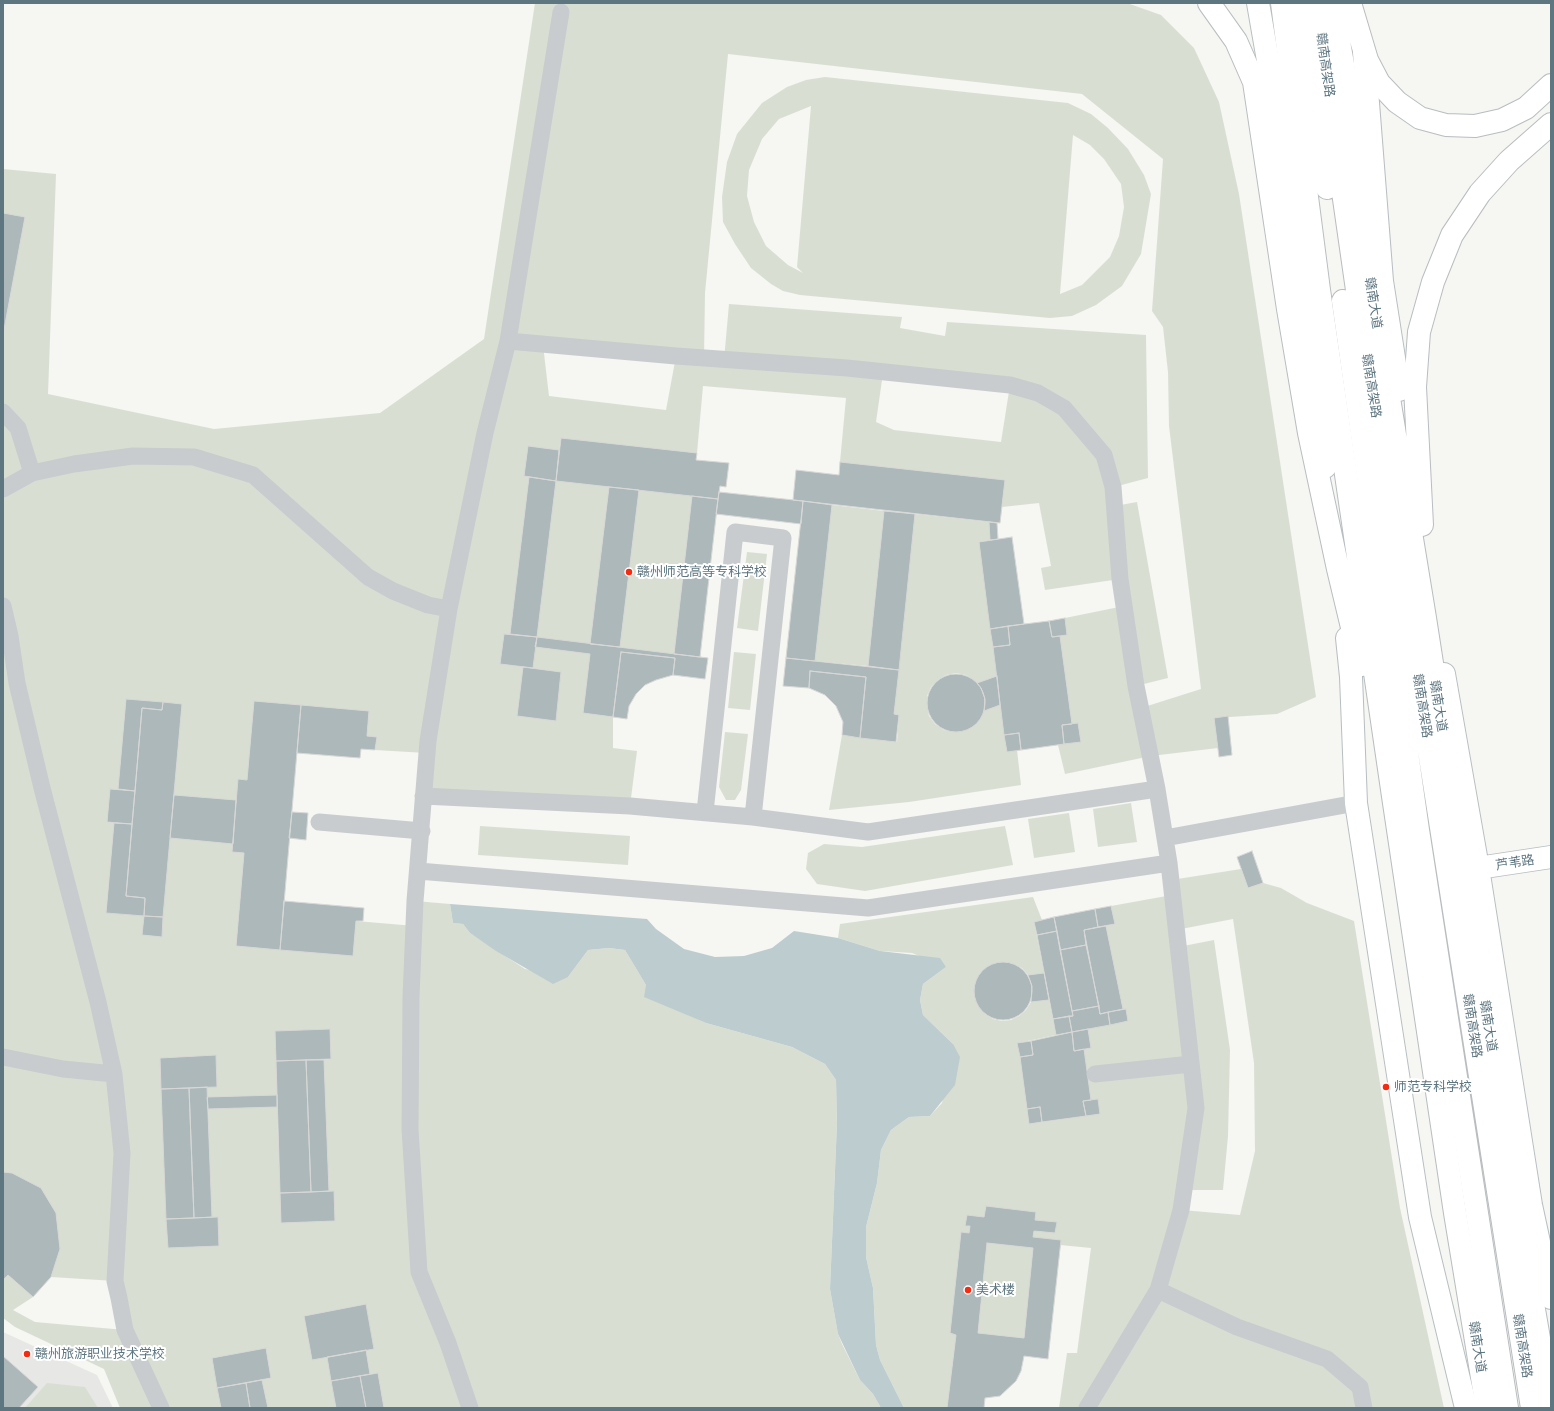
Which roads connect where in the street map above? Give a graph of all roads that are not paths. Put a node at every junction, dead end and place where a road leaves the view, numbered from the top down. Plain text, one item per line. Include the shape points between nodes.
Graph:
1 (1197, 3) edge
2 (1209, 3) edge
3 (1258, 3) edge
4 (1282, 3) edge
5 (1300, 3) edge
6 (1316, 3) edge
7 (1332, 3) edge
8 (1350, 3) edge
9 (1360, 3) edge
10 (561, 12) dead end
11 (1365, 54) junction
12 (1280, 71) junction
13 (1551, 85) edge
14 (1551, 124) edge
15 (508, 341) junction
16 (3, 412) edge
17 (32, 473) junction
18 (3, 489) edge
19 (1422, 542) junction
20 (1338, 569) junction
21 (3, 606) edge
22 (449, 609) junction
23 (1425, 618) junction
24 (1347, 644) junction
25 (1158, 789) junction
26 (423, 796) junction
27 (1394, 802) junction
28 (1356, 803) junction
29 (705, 812) junction
30 (753, 817) junction
31 (319, 822) dead end
32 (422, 831) junction
33 (1165, 838) junction
34 (1551, 857) edge
35 (1169, 863) junction
36 (1478, 868) junction
37 (418, 871) junction
38 (3, 1057) edge
39 (1191, 1064) junction
40 (114, 1074) junction
41 (1095, 1074) dead end
42 (1158, 1290) junction
43 (1551, 1298) edge
44 (161, 1408) edge
45 (470, 1408) edge
46 (1087, 1408) edge
47 (1364, 1408) edge
48 (1466, 1408) edge
49 (1487, 1408) edge
50 (1507, 1408) edge
51 (1532, 1408) edge
52 (1551, 1408) edge

1 - 24 main road via 1231,46 1246,97 1314,506
2 - 20 main road via 1236,41 1254,82 1309,433
3 - 12 main road
4 - 12 main road, 赣南大道
5 - 50 main road, 赣南高架路 via 1418,830
6 - 51 main road, 赣南高架路 via 1360,312
7 - 23 main road, 赣南大道 via 1344,70 1370,282
8 - 11 main road
9 - 11 main road
10 - 15 street
11 - 13 main road via 1378,83 1397,102 1420,118 1446,125 1475,126 1502,120 1526,108
11 - 19 main road via 1382,281
12 - 20 main road via 1303,296
12 - 27 main road, 赣南大道 via 1319,290
14 - 19 main road via 1509,161 1480,193 1452,235 1433,282 1419,332 1415,387
15 - 22 street via 485,433
15 - 25 street via 847,368 1010,385 1038,393 1064,408 1104,454 1113,487 1120,579 1136,686
16 - 17 street via 18,428
17 - 18 street
17 - 22 street via 133,456 194,456 253,475 368,577 393,591 428,605
19 - 23 main road
19 - 36 main road
20 - 24 main road
20 - 27 main road
21 - 40 street via 17,683 40,781 98,1002
22 - 26 street via 428,741
23 - 52 main road, 赣南大道 via 1516,1205
24 - 28 main road via 1351,677
25 - 30 street via 868,832
25 - 33 street
26 - 29 street
26 - 32 street
27 - 49 main road, 赣南大道 via 1455,1213
28 - 33 street
28 - 48 main road via 1420,1216
29 - 30 street
29 - 30 street via 735,532 784,538
31 - 32 street
32 - 37 street
33 - 35 street
34 - 36 main road, 芦苇路
35 - 37 street via 868,908
35 - 39 street
36 - 43 main road via 1531,1206
37 - 45 street via 411,997 410,1129 419,1272 448,1343
38 - 40 street via 63,1069
39 - 41 street
39 - 42 street via 1196,1108 1185,1190
40 - 44 street via 122,1153 115,1281 125,1330
42 - 46 street
42 - 47 street via 1237,1327 1327,1359 1360,1387

